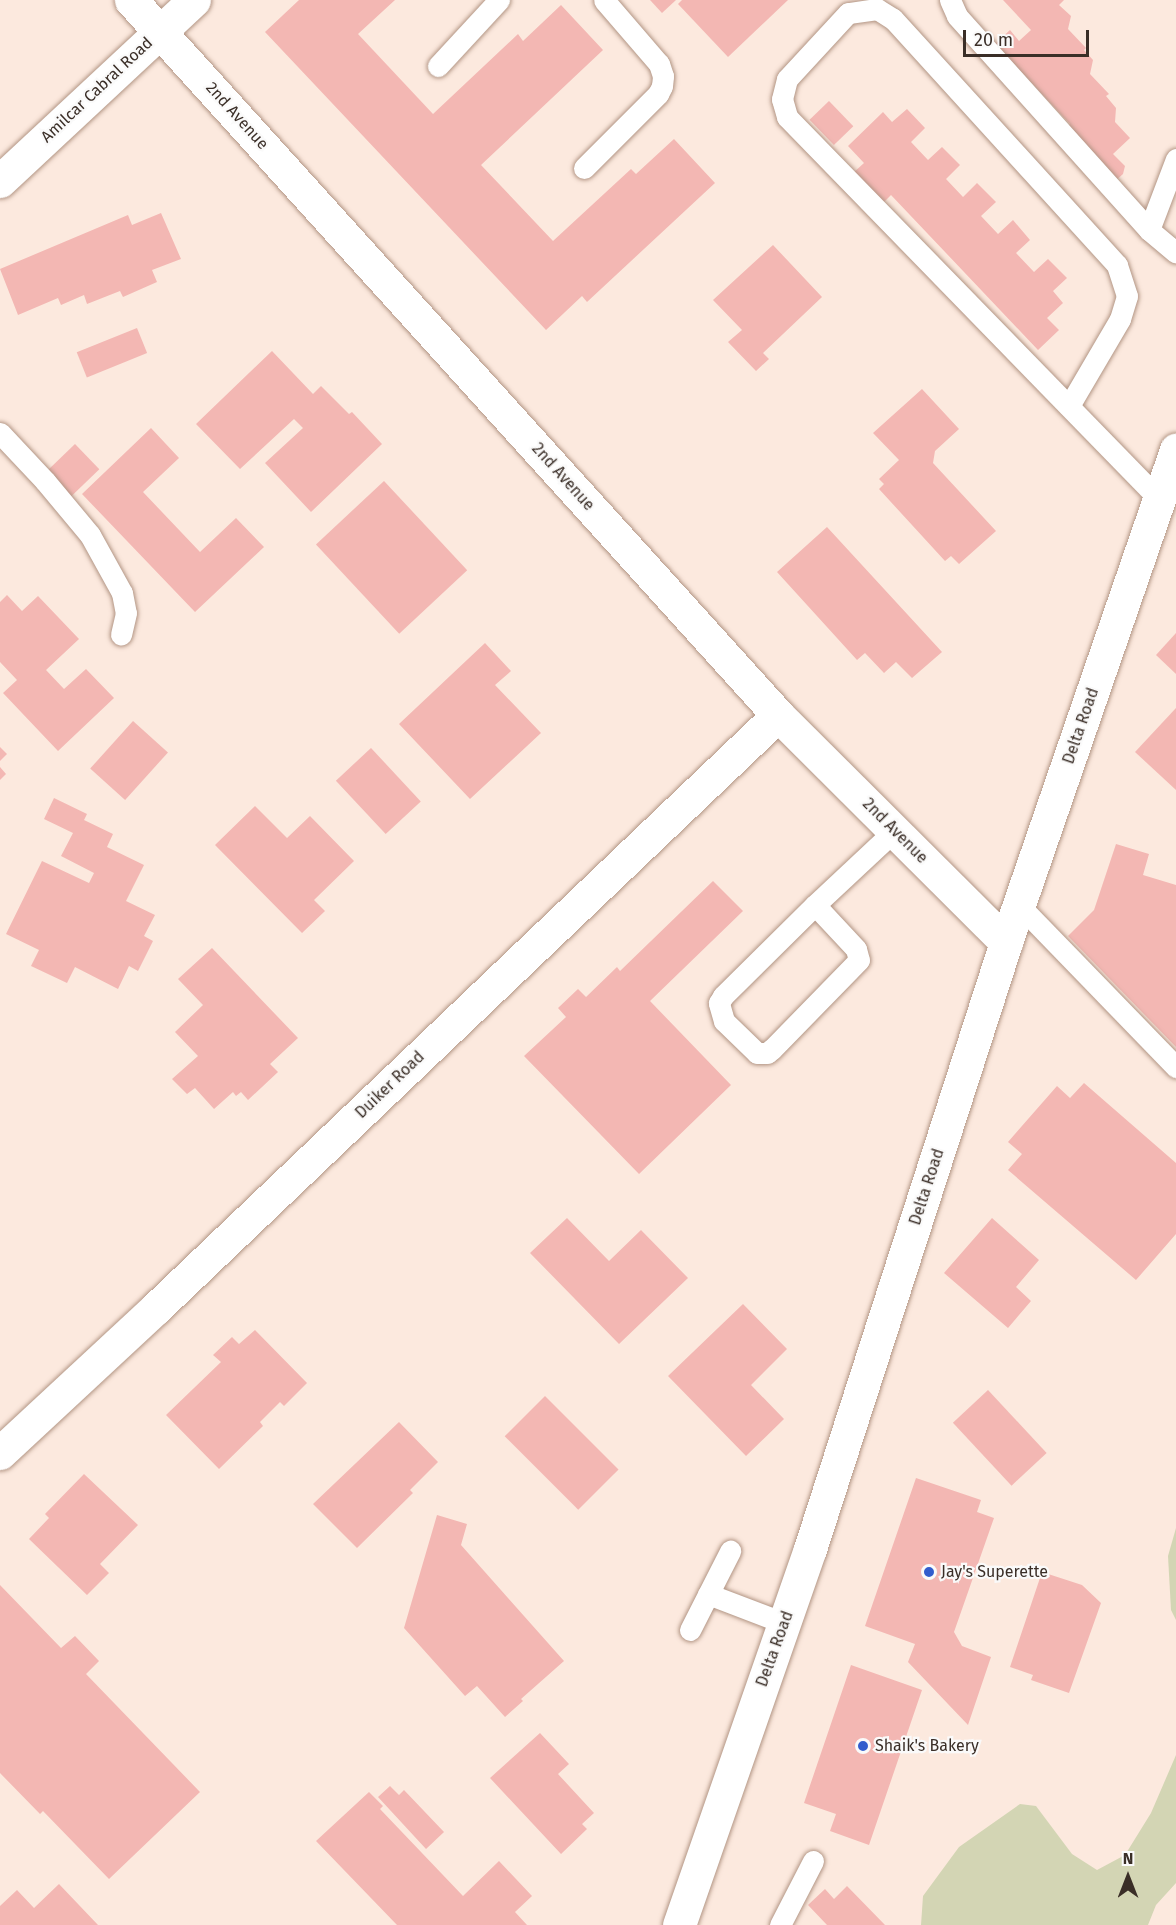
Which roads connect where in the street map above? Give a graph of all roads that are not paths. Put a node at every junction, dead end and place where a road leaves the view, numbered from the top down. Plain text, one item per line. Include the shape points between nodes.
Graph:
1 (131, 0) edge
2 (194, 0) edge
3 (499, 0) edge
4 (604, 0) edge
5 (950, 0) edge
6 (161, 31) junction
7 (438, 66) dead end
8 (1176, 159) edge
9 (584, 168) dead end
10 (0, 181) edge
11 (1149, 230) junction
12 (1176, 253) edge
13 (1070, 406) junction
14 (0, 433) edge
15 (1176, 450) edge
16 (1159, 499) junction
17 (121, 634) dead end
18 (778, 715) junction
19 (894, 831) junction
20 (815, 905) junction
21 (1019, 905) junction
22 (1006, 942) junction
23 (1176, 1067) edge
24 (0, 1453) edge
25 (730, 1551) dead end
26 (708, 1594) junction
27 (784, 1623) junction
28 (690, 1630) dead end
29 (813, 1862) dead end
30 (679, 1925) edge
31 (780, 1925) edge

1 - 6 street, 2nd Avenue
2 - 6 street, Amilcar Cabral Road
3 - 7 lane
4 - 9 lane via 659,64 662,86
5 - 11 lane via 957,16
6 - 10 street, Amilcar Cabral Road
6 - 18 street, 2nd Avenue
8 - 11 lane
11 - 12 lane
13 - 13 lane via 787,117 782,99 787,79 848,13 877,9 893,19 1117,265 1127,296 1120,319
13 - 16 lane
14 - 17 lane via 90,535 122,593 126,613
15 - 16 street, Delta Road
16 - 21 street, Delta Road
18 - 19 street, 2nd Avenue
18 - 24 street, Duiker Road
19 - 20 lane
19 - 22 street, 2nd Avenue
20 - 20 lane via 856,949 859,960 767,1053 757,1053 724,1021 719,1003
21 - 22 street, Delta Road
21 - 23 lane
22 - 27 street, Delta Road
25 - 26 lane
26 - 27 lane
26 - 28 lane
27 - 30 street, Delta Road
29 - 31 lane

